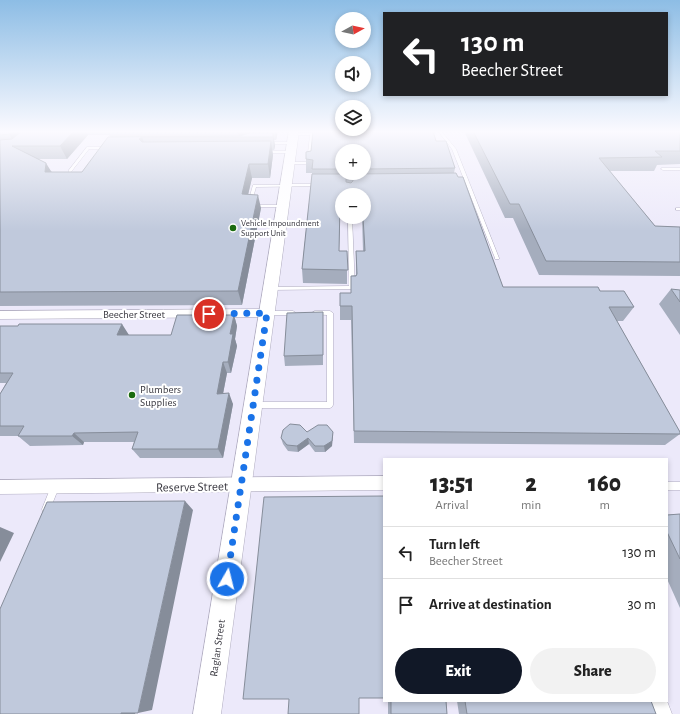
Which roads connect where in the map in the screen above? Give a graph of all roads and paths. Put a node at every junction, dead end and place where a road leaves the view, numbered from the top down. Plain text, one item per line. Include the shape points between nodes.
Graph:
1 (75, 164) edge
2 (289, 164) edge
3 (460, 164) edge
4 (663, 169) edge
5 (680, 169) edge
6 (70, 171) edge
7 (460, 184) edge
8 (468, 184) junction
9 (328, 185) edge
10 (286, 186) junction
11 (283, 206) junction
12 (350, 224) edge
13 (497, 258) dead end
14 (271, 289) junction
15 (267, 313) junction
16 (301, 313) edge
17 (308, 313) edge
18 (0, 315) edge
19 (253, 405) junction
20 (383, 483) edge
21 (241, 485) junction
22 (668, 486) edge
23 (680, 486) edge
24 (56, 487) junction
25 (0, 488) edge
26 (41, 520) edge
27 (657, 702) edge
28 (207, 714) edge
29 (662, 714) edge

1 - 6 lane
2 - 10 street, Raglan Street
3 - 8 lane
4 - 5 lane
7 - 8 lane
8 - 13 lane
9 - 10 lane
10 - 11 street, Raglan Street
10 - 11 lane via 254,186 249,206
11 - 14 street, Raglan Street
12 - 14 lane via 352,288
14 - 15 street, Raglan Street
15 - 16 lane
15 - 18 street, Beecher Street
15 - 19 street, Raglan Street
17 - 19 lane via 330,313 330,405
19 - 21 street, Raglan Street
20 - 21 street, Reserve Street
21 - 24 street, Reserve Street
21 - 28 street, Raglan Street
22 - 23 lane
24 - 25 street, Reserve Street
24 - 26 lane
27 - 29 street

